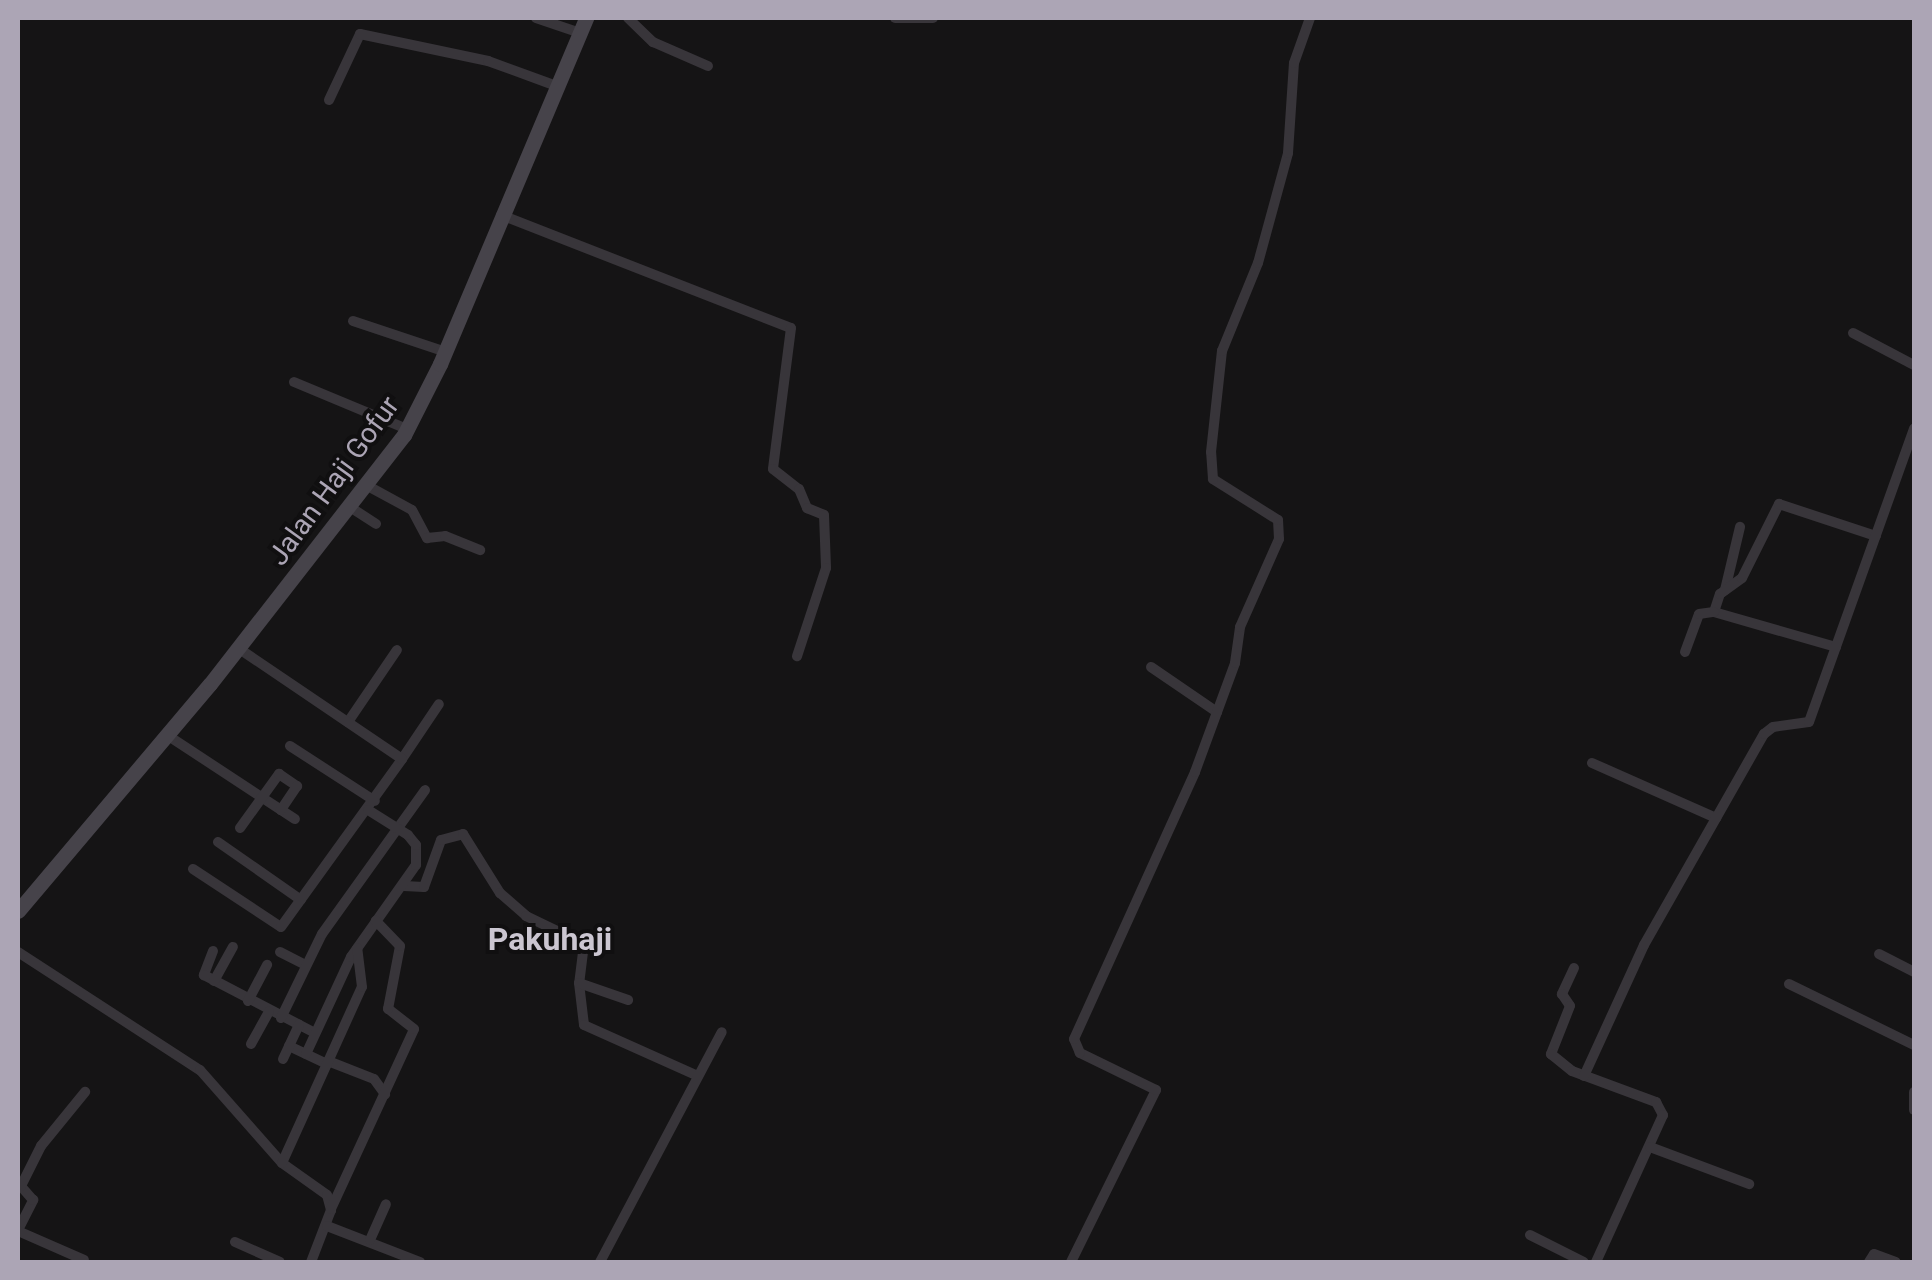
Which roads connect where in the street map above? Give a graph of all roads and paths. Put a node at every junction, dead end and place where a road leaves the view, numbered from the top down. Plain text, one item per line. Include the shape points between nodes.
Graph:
1 (536, 18) edge
2 (586, 18) edge
3 (628, 18) edge
4 (895, 18) edge
5 (933, 18) edge
6 (1310, 18) edge
7 (580, 34) junction
8 (708, 66) dead end
9 (554, 85) junction
10 (330, 100) dead end
11 (502, 216) junction
12 (353, 321) dead end
13 (1853, 333) dead end
14 (446, 352) junction
15 (1914, 365) edge
16 (294, 382) dead end
17 (1914, 428) edge
18 (407, 429) junction
19 (366, 485) junction
20 (350, 507) junction
21 (376, 524) dead end
22 (1740, 527) dead end
23 (1876, 536) junction
24 (480, 550) dead end
25 (1724, 590) junction
26 (1714, 612) junction
27 (1836, 647) junction
28 (238, 648) junction
29 (397, 650) dead end
30 (1685, 652) dead end
31 (796, 656) dead end
32 (1151, 667) dead end
33 (439, 704) dead end
34 (1217, 712) junction
35 (348, 722) junction
36 (167, 735) junction
37 (290, 746) dead end
38 (402, 759) junction
39 (1592, 763) dead end
40 (425, 790) dead end
41 (262, 797) junction
42 (372, 805) junction
43 (281, 810) junction
44 (1716, 818) junction
45 (295, 819) dead end
46 (240, 828) dead end
47 (399, 828) junction
48 (218, 842) dead end
49 (193, 870) dead end
50 (404, 886) junction
51 (301, 900) junction
52 (18, 911) edge
53 (376, 922) junction
54 (201, 944) dead end
55 (233, 947) dead end
56 (358, 948) junction
57 (213, 951) junction
58 (18, 952) edge
59 (280, 952) dead end
60 (1879, 954) dead end
61 (227, 958) junction
62 (267, 965) dead end
63 (306, 965) junction
64 (1574, 968) dead end
65 (1914, 972) edge
66 (214, 981) junction
67 (579, 983) junction
68 (1789, 984) dead end
69 (628, 1000) dead end
70 (248, 1002) junction
71 (268, 1012) junction
72 (282, 1018) junction
73 (298, 1025) junction
74 (722, 1032) dead end
75 (315, 1033) junction
76 (251, 1044) dead end
77 (1914, 1045) edge
78 (289, 1046) junction
79 (306, 1054) junction
80 (283, 1059) dead end
81 (327, 1063) junction
82 (696, 1075) junction
83 (1584, 1076) junction
84 (84, 1092) dead end
85 (1914, 1092) edge
86 (385, 1094) junction
87 (1914, 1110) edge
88 (1650, 1147) junction
89 (282, 1163) junction
90 (1749, 1184) dead end
91 (386, 1204) dead end
92 (331, 1210) junction
93 (327, 1226) junction
94 (18, 1230) edge
95 (1530, 1235) dead end
96 (370, 1240) junction
97 (235, 1242) dead end
98 (401, 1257) edge
99 (84, 1260) dead end
100 (280, 1262) edge
101 (311, 1262) edge
102 (420, 1262) edge
103 (600, 1262) edge
104 (1071, 1262) edge
105 (1584, 1262) edge
106 (1596, 1262) edge
107 (1868, 1262) edge
108 (1896, 1262) edge

1 - 7 street
2 - 7 street, Jalan Haji Gofur
3 - 8 street via 653,42
4 - 5 street
6 - 34 street via 1294,63 1288,154 1258,263 1224,341 1214,404 1213,480 1281,525 1240,627
7 - 9 street, Jalan Haji Gofur
9 - 10 street via 488,61 364,34
9 - 11 street, Jalan Haji Gofur
11 - 14 street, Jalan Haji Gofur
11 - 31 street via 791,328 773,468 799,488 807,508 824,515 826,568
12 - 14 street
13 - 15 street
14 - 18 street, Jalan Haji Gofur
16 - 18 street
17 - 23 street
18 - 19 street, Jalan Haji Gofur
19 - 20 street, Jalan Haji Gofur
19 - 24 street via 412,510 427,538 445,536
20 - 21 street
20 - 28 street, Jalan Haji Gofur
22 - 25 street
23 - 25 street via 1782,503 1742,578
23 - 27 street
25 - 26 street
26 - 27 street
26 - 30 street via 1699,614
27 - 44 street via 1809,722 1769,730
28 - 35 street
28 - 36 street, Jalan Haji Gofur
29 - 35 street
32 - 34 street
33 - 38 street
34 - 104 street via 1074,1039 1080,1053 1156,1090
35 - 38 street
36 - 41 street
36 - 52 street, Jalan Haji Gofur
37 - 42 street
38 - 42 street
39 - 44 street
40 - 47 street
41 - 43 street
41 - 43 street via 279,774 296,786
41 - 46 street
42 - 47 street
42 - 51 street
43 - 45 street
44 - 83 street via 1644,946
47 - 50 street via 418,854
47 - 63 street
48 - 51 street
49 - 51 street via 278,927
50 - 53 street
50 - 67 street via 424,887 441,840 464,834 500,892 526,916 584,944
53 - 56 street
53 - 86 street via 400,946 388,1009 414,1029
54 - 57 street
55 - 61 street
56 - 75 street
56 - 81 street via 362,987
57 - 61 street
57 - 66 street via 203,970
58 - 89 street via 200,1070
59 - 63 street
60 - 65 street
61 - 66 street
62 - 70 street
63 - 72 street
64 - 83 street via 1562,994 1570,1006 1549,1051
66 - 70 street
67 - 69 street
67 - 82 street via 584,1025
68 - 77 street
70 - 71 street
71 - 72 street
71 - 76 street
72 - 73 street
73 - 75 street
73 - 78 street
74 - 82 street
75 - 79 street
78 - 79 street
78 - 80 street
79 - 81 street
81 - 86 street via 374,1079
81 - 89 street
82 - 103 street
83 - 88 street via 1656,1102 1662,1123
84 - 94 street via 41,1146 20,1186 33,1200
85 - 87 street
86 - 92 street
88 - 90 street
88 - 106 street
89 - 92 street via 320,1188
91 - 96 street
92 - 93 street
93 - 96 street
93 - 101 street
94 - 99 street
95 - 105 street
96 - 98 street
97 - 100 street
98 - 102 street
107 - 108 street via 1876,1254

